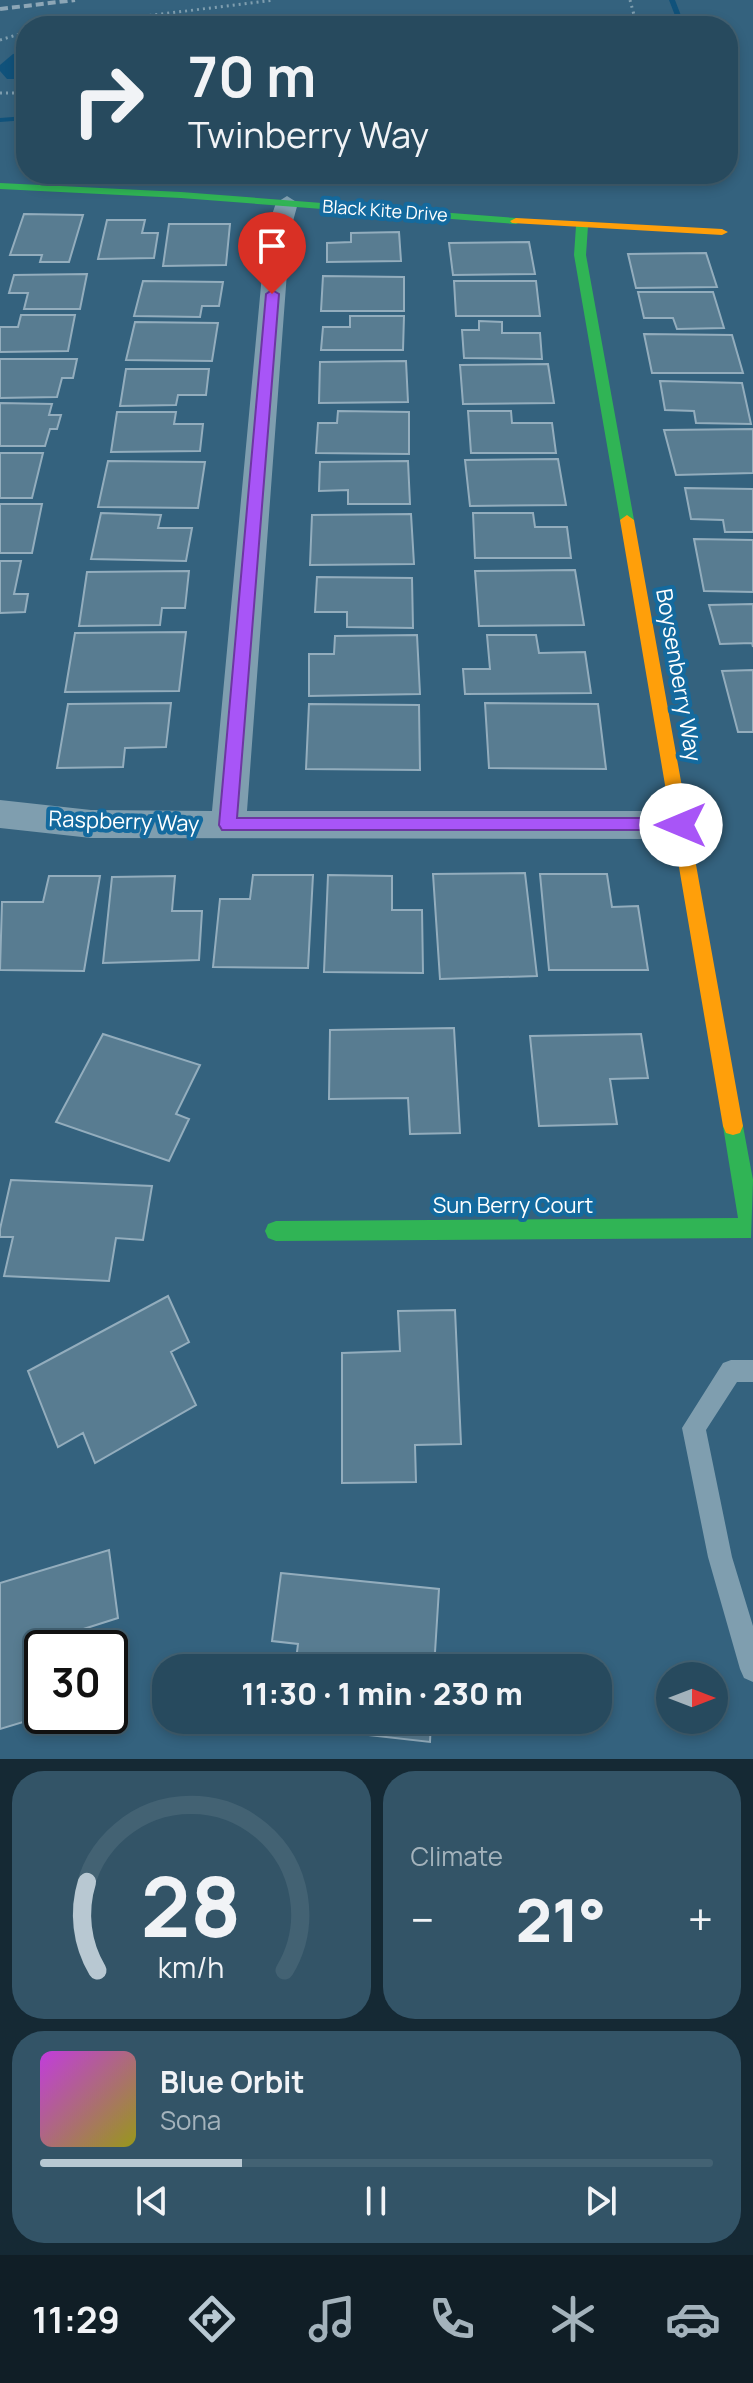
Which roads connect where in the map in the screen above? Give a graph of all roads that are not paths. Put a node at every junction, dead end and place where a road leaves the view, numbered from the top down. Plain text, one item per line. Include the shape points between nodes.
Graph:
1 (0, 186) edge
2 (287, 203) junction
3 (582, 226) junction
4 (722, 232) dead end
5 (0, 814) edge
6 (228, 825) junction
7 (681, 825) junction
8 (751, 1228) edge
9 (276, 1231) dead end
10 (753, 1371) edge
11 (753, 1669) edge

1 - 2 street, Black Kite Drive
2 - 3 street, Black Kite Drive
2 - 6 street via 278,232
3 - 4 street, Black Kite Drive
3 - 7 street, Boysenberry Way via 580,255
5 - 6 street, Raspberry Way via 91,824
6 - 7 street, Raspberry Way
7 - 8 street, Boysenberry Way
8 - 9 street, Sun Berry Court
10 - 11 lane via 731,1371 694,1428 720,1557

